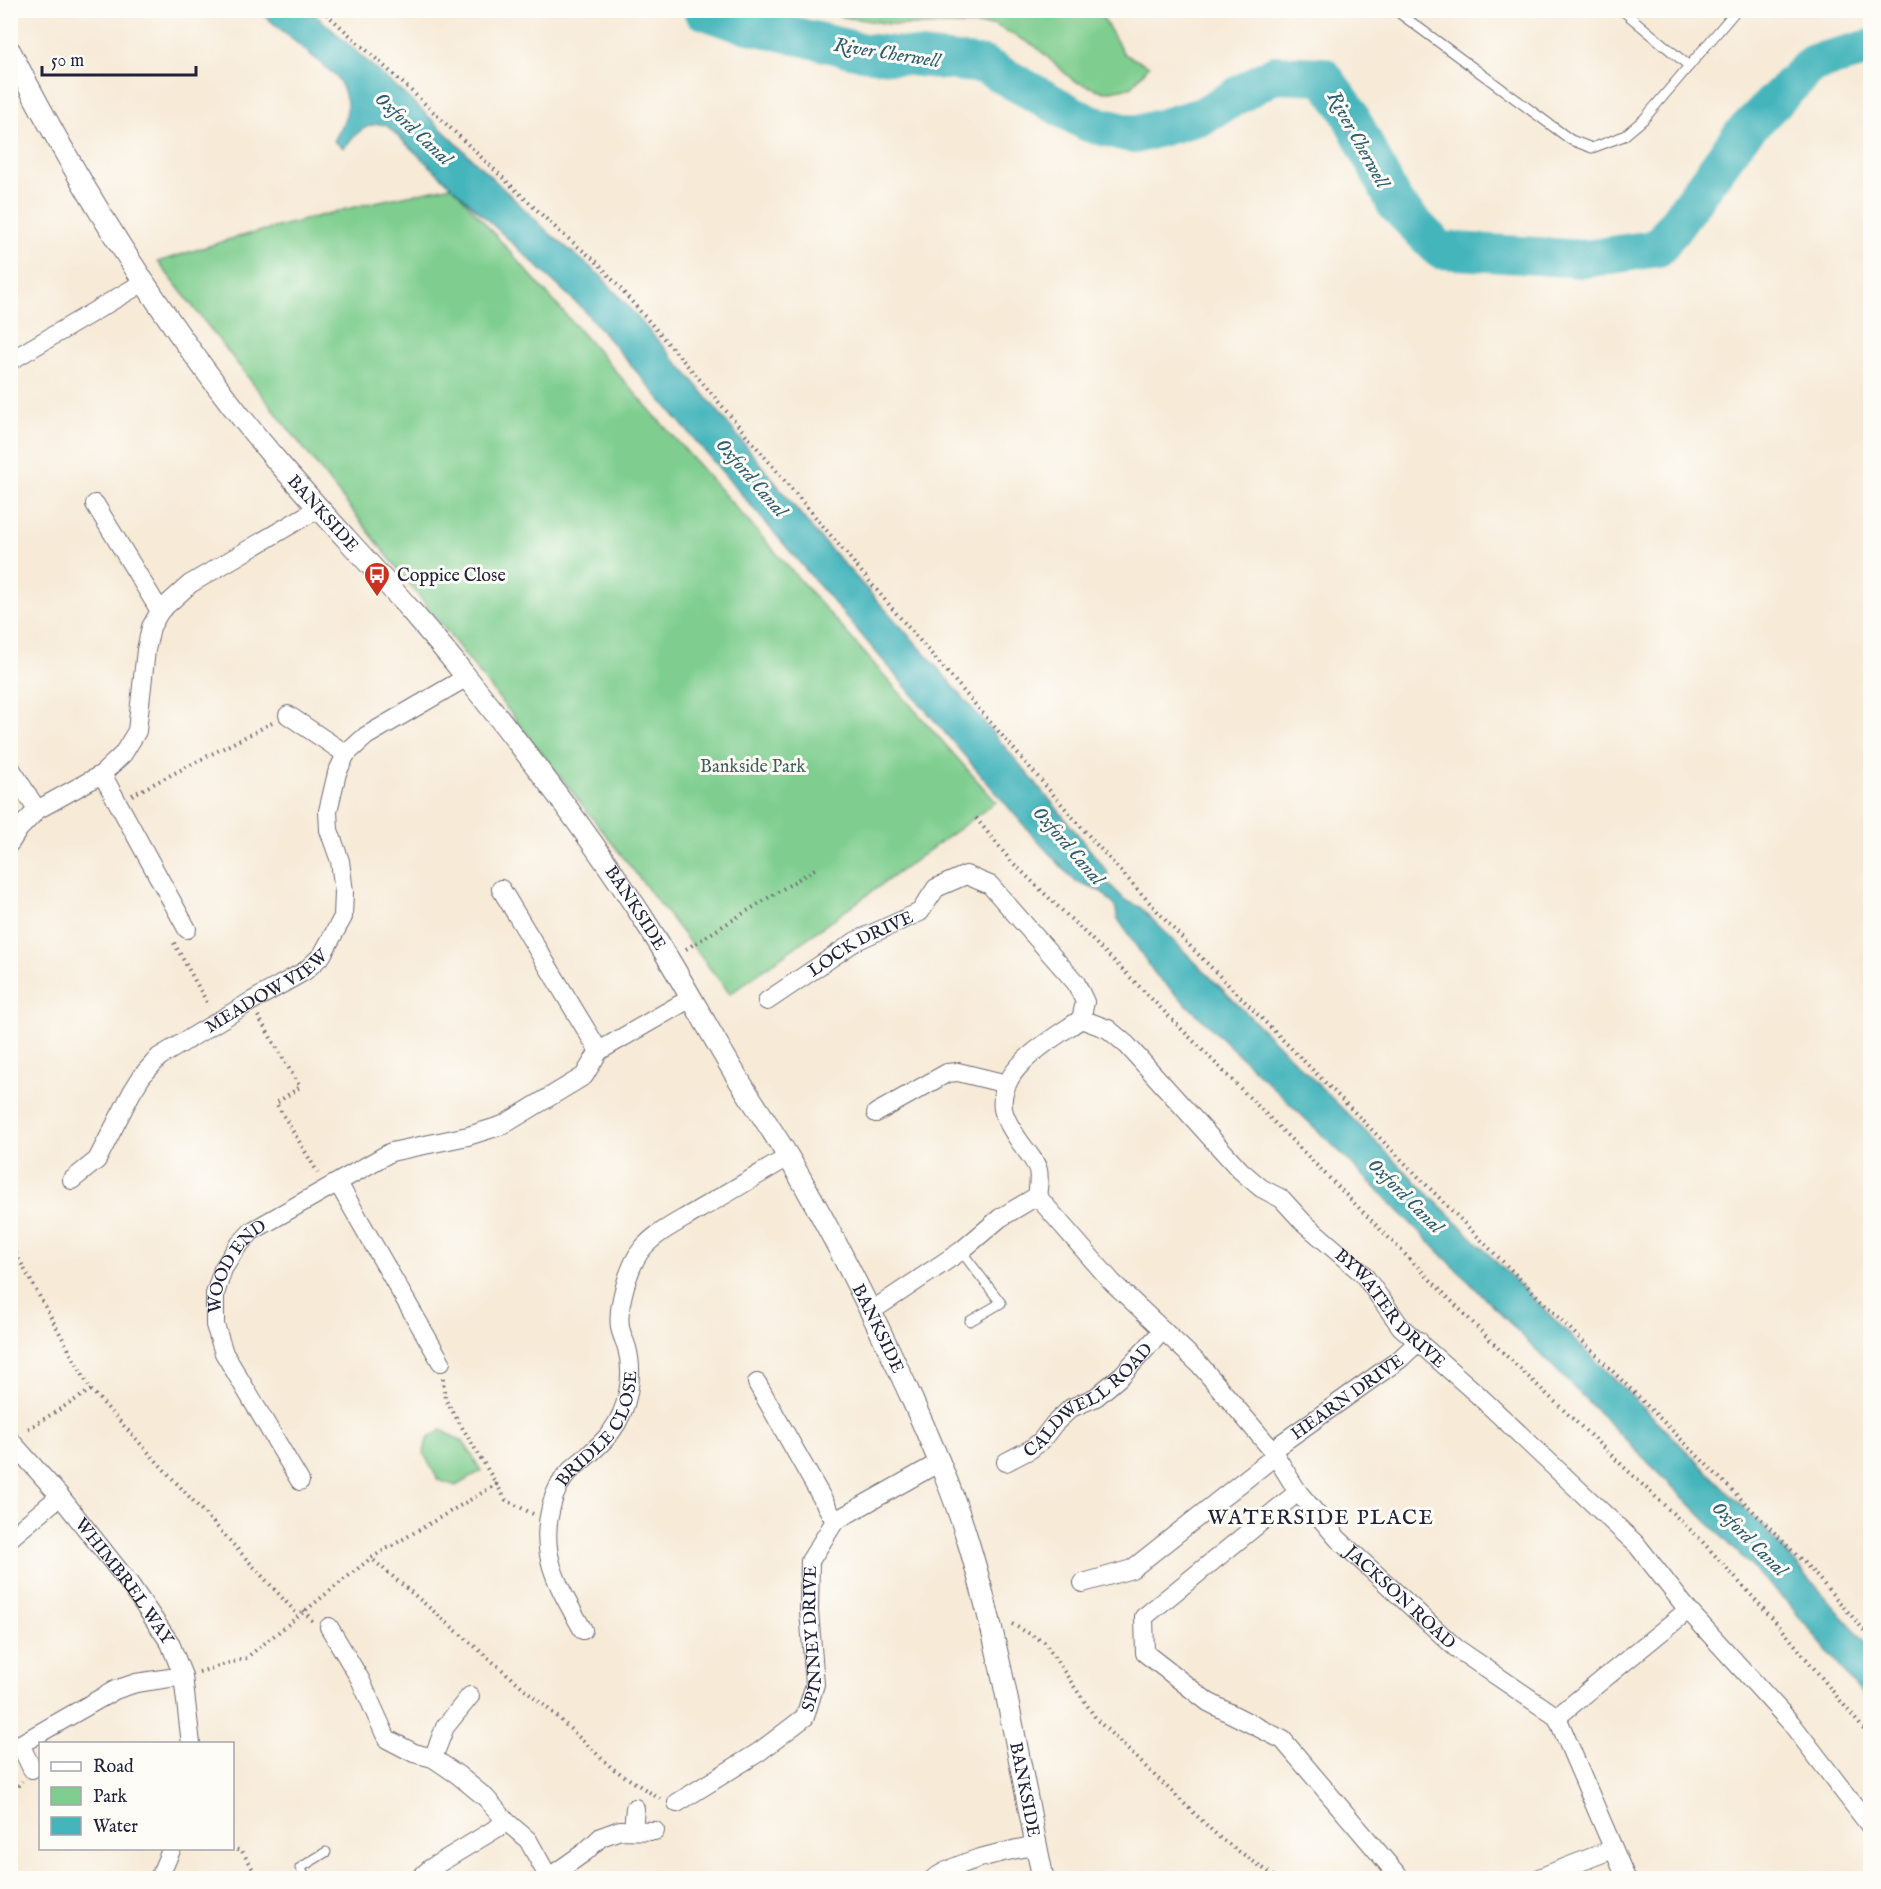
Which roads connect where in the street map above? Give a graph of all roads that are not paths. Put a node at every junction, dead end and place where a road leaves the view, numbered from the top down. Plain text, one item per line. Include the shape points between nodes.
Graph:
1 (1395, 10) edge
2 (1622, 10) edge
3 (1734, 13) dead end
4 (10, 51) edge
5 (1689, 66) junction
6 (144, 282) junction
7 (10, 361) edge
8 (95, 504) dead end
9 (319, 508) junction
10 (160, 611) junction
11 (467, 677) junction
12 (288, 715) road end
13 (346, 754) junction
14 (10, 766) edge
15 (102, 774) junction
16 (37, 810) junction
17 (10, 843) edge
18 (501, 889) dead end
19 (187, 929) road end
20 (691, 998) junction
21 (767, 1001) dead end
22 (1081, 1019) junction
23 (599, 1051) junction
24 (1007, 1084) junction
25 (876, 1113) dead end
26 (788, 1157) junction
27 (72, 1180) dead end
28 (333, 1186) junction
29 (1038, 1190) junction
30 (961, 1251) junction
31 (870, 1312) junction
32 (970, 1321) dead end
33 (1163, 1330) junction
34 (1419, 1341) junction
35 (441, 1362) road end
36 (757, 1383) dead end
37 (16, 1437) edge
38 (1274, 1453) junction
39 (940, 1462) junction
40 (1006, 1462) dead end
41 (300, 1481) dead end
42 (1298, 1492) junction
43 (60, 1496) junction
44 (835, 1521) junction
45 (10, 1538) edge
46 (1083, 1583) dead end
47 (1688, 1610) junction
48 (329, 1627) dead end
49 (583, 1630) dead end
50 (183, 1677) junction
51 (470, 1696) dead end
52 (1557, 1717) junction
53 (191, 1742) edge
54 (15, 1747) edge
55 (434, 1758) junction
56 (32, 1768) dead end
57 (671, 1803) road end
58 (635, 1808) dead end
59 (507, 1822) junction
60 (1870, 1826) edge
61 (633, 1830) junction
62 (655, 1831) dead end
63 (1036, 1845) junction
64 (1613, 1849) junction
65 (171, 1850) edge
66 (326, 1852) dead end
67 (159, 1878) edge
68 (306, 1878) edge
69 (420, 1878) edge
70 (549, 1878) edge
71 (934, 1878) edge
72 (1043, 1878) edge
73 (1400, 1878) edge
74 (1539, 1878) edge
75 (1626, 1878) edge

1 - 5 lane via 1570,140 1592,148 1624,136 1644,119
2 - 5 lane
3 - 5 lane
4 - 6 street, BANKSIDE via 57,141
6 - 7 street
6 - 9 street, BANKSIDE via 269,451
8 - 10 street
9 - 10 street via 190,584
9 - 11 street, BANKSIDE
10 - 15 street via 151,627 146,650 137,731 123,754
11 - 13 street, MEADOW VIEW via 366,736
11 - 20 street, BANKSIDE via 610,868
12 - 13 street
13 - 27 street, MEADOW VIEW via 328,811 329,830 340,861 343,917 322,955 304,971 159,1057 132,1092 97,1160
14 - 16 street
15 - 16 street
15 - 19 street
16 - 17 street
18 - 23 street
20 - 23 street, WOOD END
20 - 26 street, BANKSIDE
21 - 22 street, LOCK DRIVE via 856,941 920,912 936,888 966,875 990,885 1076,983 1085,1002
22 - 24 street via 1029,1056
22 - 34 street, BYWATER DRIVE via 1108,1029 1127,1045 1240,1170 1282,1199 1363,1274 1401,1327
23 - 28 street, WOOD END via 584,1076 503,1125 391,1152
24 - 25 street via 947,1073
24 - 29 street via 1002,1095 1003,1112 1039,1169
26 - 31 street, BANKSIDE
26 - 49 street, BRIDLE CLOSE via 661,1232 642,1249 626,1284 620,1326 631,1368 622,1414 613,1432 567,1473 554,1493 547,1521 547,1548 555,1580
28 - 35 street
28 - 41 street, WOOD END via 252,1231 223,1269 215,1294 215,1325 224,1353
29 - 30 street
29 - 33 street, CALDWELL ROAD via 1112,1282
30 - 31 street
30 - 32 lane via 1001,1303
31 - 39 street, BANKSIDE
33 - 38 street, CALDWELL ROAD via 1200,1365
33 - 40 street, CALDWELL ROAD via 1122,1375 1096,1396 1071,1408 1031,1449
34 - 38 street, HEARN DRIVE
34 - 47 street, BYWATER DRIVE via 1637,1545
36 - 44 street
37 - 43 street, WHIMBREL WAY
38 - 42 street, JACKSON ROAD
38 - 46 street, HEARN DRIVE via 1132,1569
39 - 44 street, SPINNEY DRIVE
39 - 63 street, BANKSIDE via 986,1606
42 - 52 street, JACKSON ROAD via 1338,1539 1456,1648
42 - 73 street via 1144,1617 1145,1653 1208,1702 1283,1740
43 - 45 street
43 - 50 street, WHIMBREL WAY via 129,1583 170,1643
44 - 57 street, SPINNEY DRIVE via 810,1562 809,1611 815,1684 805,1717 759,1752
47 - 52 street
47 - 60 street, BYWATER DRIVE via 1791,1723
48 - 55 street via 360,1678 387,1739
50 - 53 street, WHIMBREL WAY
50 - 54 street via 115,1690
51 - 55 street via 446,1727
52 - 64 street
54 - 56 street
55 - 59 street via 486,1798
58 - 61 street
59 - 69 street
59 - 70 street via 528,1840
61 - 62 street
61 - 70 street via 601,1837
63 - 71 street via 979,1857
63 - 72 street, BANKSIDE
64 - 74 street
64 - 75 street
65 - 67 street
66 - 68 lane via 300,1869

